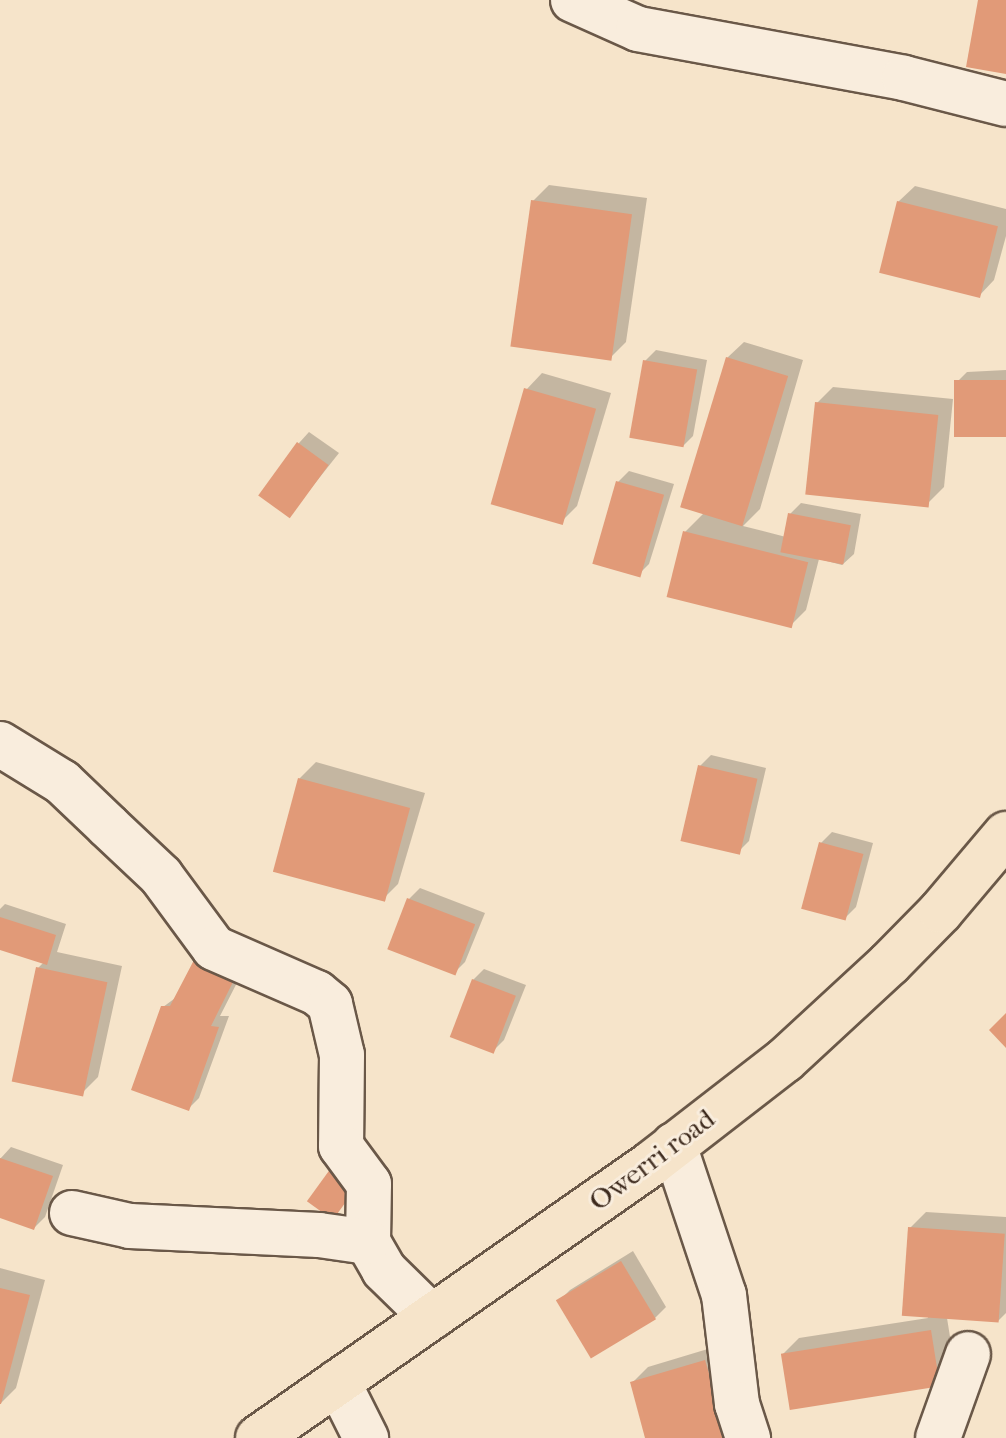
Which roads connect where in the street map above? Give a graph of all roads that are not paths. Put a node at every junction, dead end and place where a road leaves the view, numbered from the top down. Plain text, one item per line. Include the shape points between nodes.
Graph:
1 (573, 0) edge
2 (1006, 104) edge
3 (0, 744) edge
4 (1006, 834) edge
5 (674, 1145) junction
6 (72, 1213) dead end
7 (368, 1242) junction
8 (432, 1317) junction
9 (968, 1354) dead end
10 (338, 1382) junction
11 (258, 1438) edge
12 (366, 1438) edge
13 (748, 1438) edge
14 (938, 1438) edge

1 - 2 street via 638,29 904,78
3 - 7 street via 74,793 161,876 206,941 330,1004 342,1055 341,1146 369,1184
4 - 5 main road, Owerri road via 889,964 785,1060
5 - 8 main road, Owerri road
5 - 13 street via 724,1295 737,1404
6 - 7 street via 130,1226
7 - 8 street via 384,1270
8 - 10 main road, Owerri road
9 - 14 street
10 - 11 main road, Owerri road
10 - 12 street

